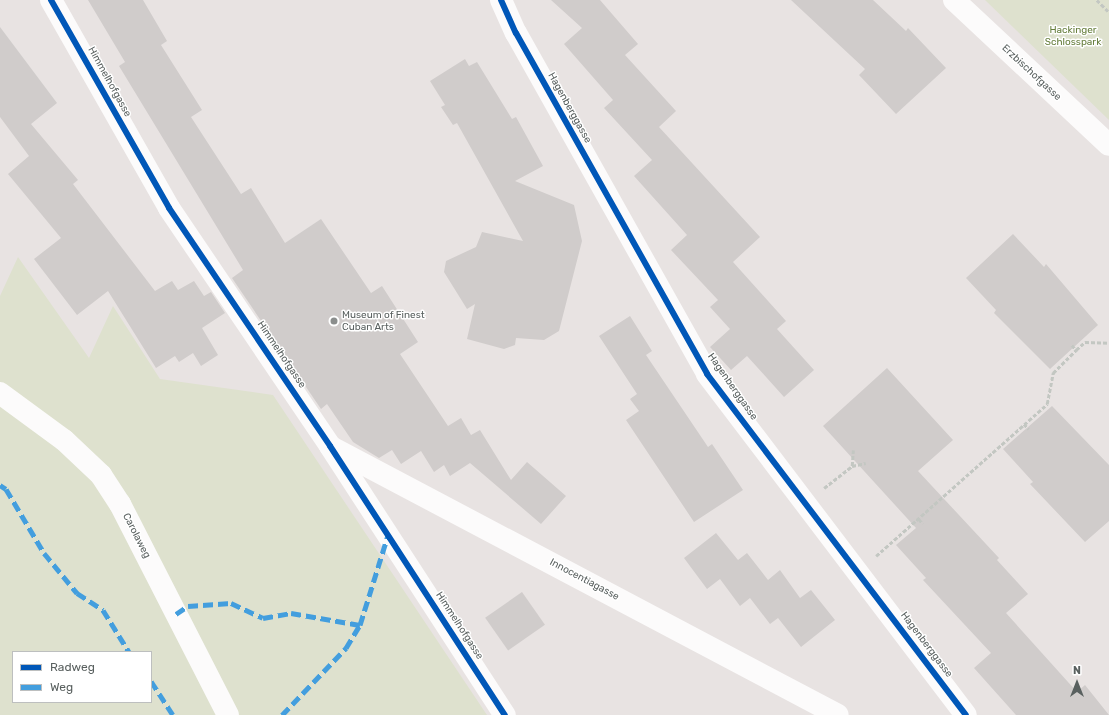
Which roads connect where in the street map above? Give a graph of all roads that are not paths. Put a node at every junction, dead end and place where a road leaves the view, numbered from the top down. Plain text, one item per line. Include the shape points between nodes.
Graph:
1 (51, 0) edge
2 (501, 0) edge
3 (954, 0) edge
4 (1109, 145) edge
5 (0, 393) edge
6 (330, 446) junction
7 (228, 715) edge
8 (505, 715) edge
9 (838, 715) edge
10 (966, 715) edge

1 - 6 street, Himmelhofgasse via 169,208
2 - 10 street, Hagenberggasse via 516,33 707,374
3 - 4 street, Erzbischofgasse
5 - 7 street, Carolaweg via 64,440 101,475 120,504
6 - 8 street, Himmelhofgasse
6 - 9 street, Innocentiagasse

